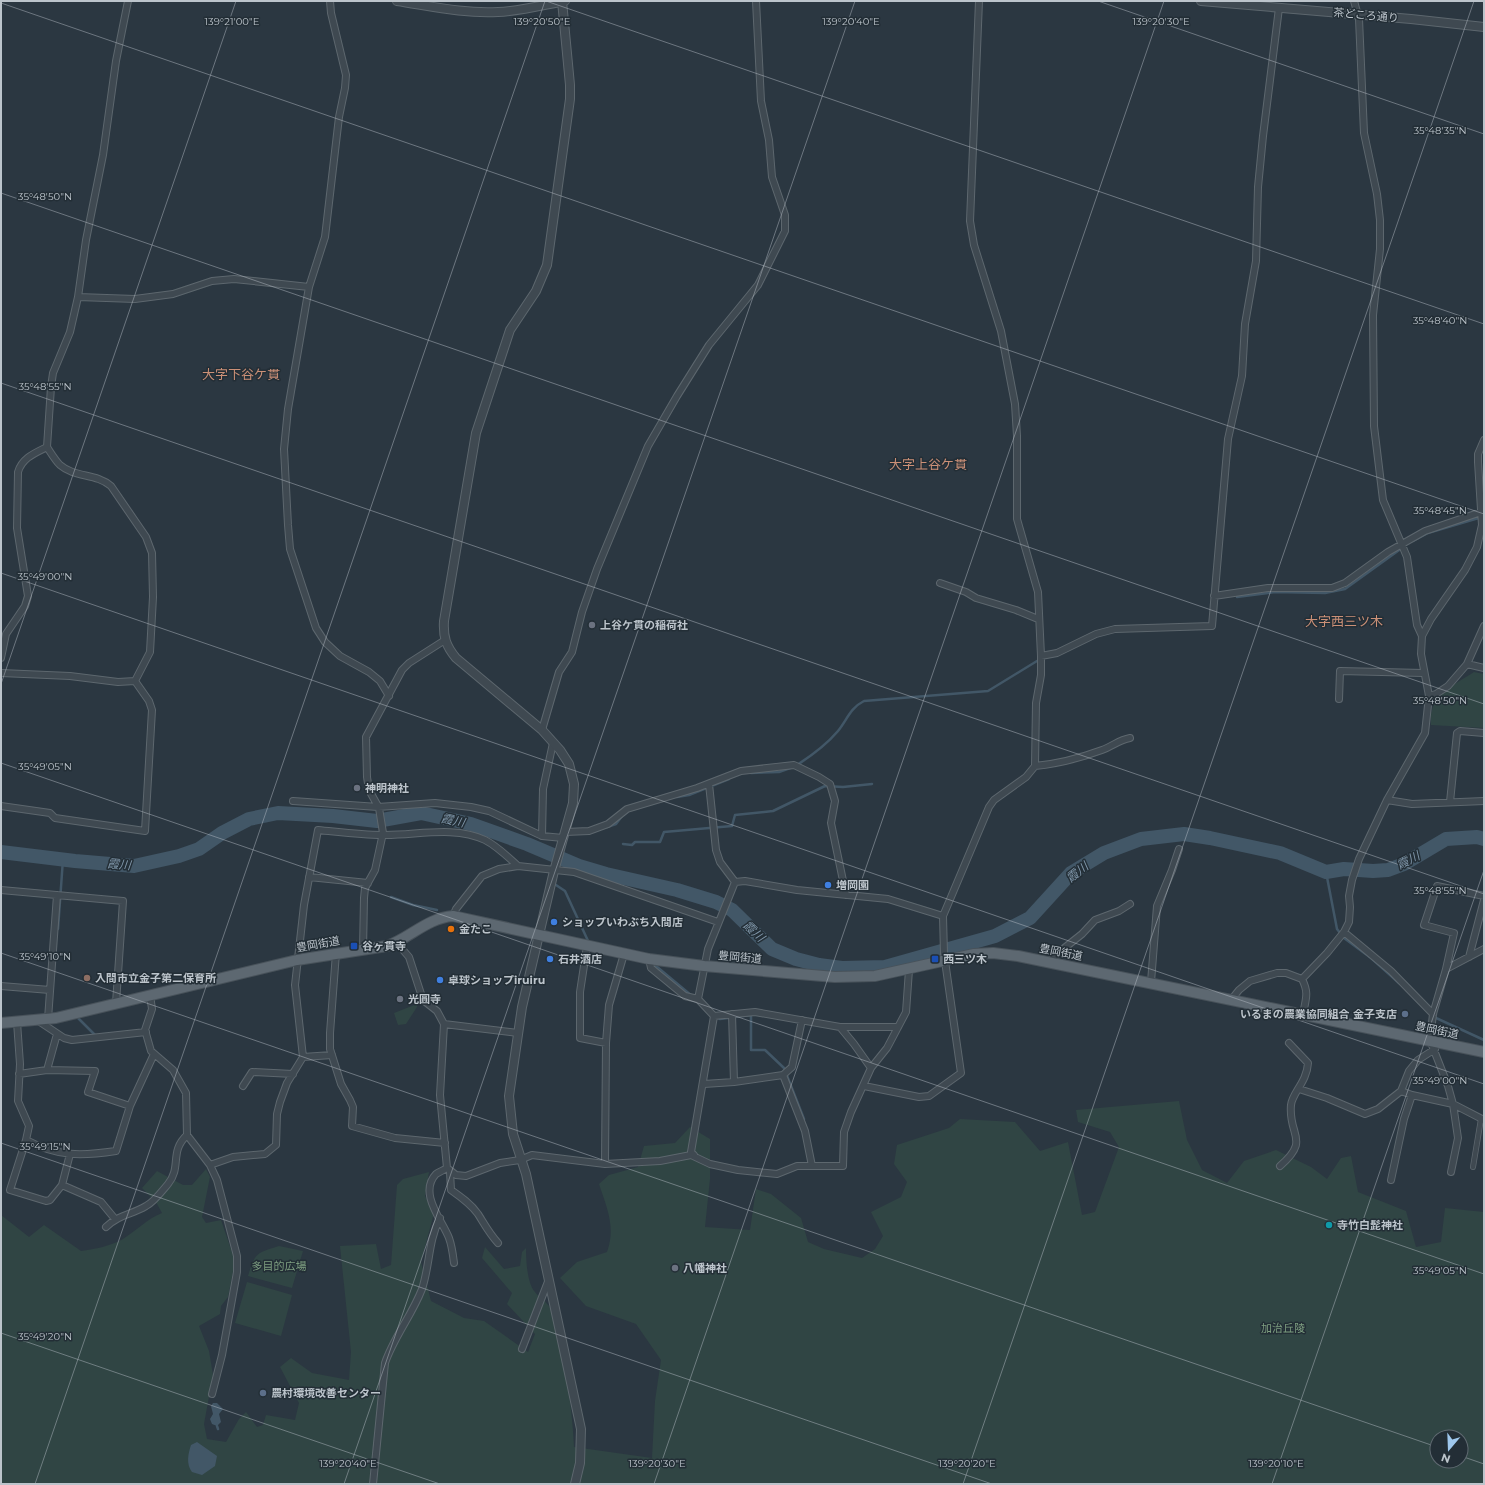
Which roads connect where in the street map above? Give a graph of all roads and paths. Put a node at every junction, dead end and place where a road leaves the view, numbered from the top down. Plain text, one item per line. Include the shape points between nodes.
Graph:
1 (128, 1) edge
2 (330, 1) edge
3 (397, 1) edge
4 (563, 1) edge
5 (756, 1) edge
6 (979, 1) edge
7 (1201, 1) edge
8 (1354, 1) edge
9 (1279, 8) junction
10 (1357, 14) junction
11 (1484, 27) edge
12 (309, 287) junction
13 (78, 297) junction
14 (1484, 440) edge
15 (47, 447) junction
16 (1483, 512) edge
17 (1402, 543) junction
18 (940, 583) dead end
19 (1214, 596) junction
20 (1038, 619) junction
21 (1484, 626) edge
22 (1422, 636) junction
23 (445, 640) junction
24 (1041, 656) junction
25 (1, 658) edge
26 (1467, 664) junction
27 (1484, 668) edge
28 (1, 673) edge
29 (1423, 673) junction
30 (135, 681) junction
31 (389, 696) junction
32 (1429, 696) junction
33 (1339, 699) dead end
34 (542, 730) junction
35 (1484, 733) edge
36 (1130, 738) dead end
37 (553, 743) junction
38 (1035, 766) junction
39 (709, 784) junction
40 (1387, 800) junction
41 (293, 801) dead end
42 (1484, 801) edge
43 (1450, 802) junction
44 (1, 806) edge
45 (379, 808) junction
46 (383, 834) junction
47 (542, 836) junction
48 (563, 839) junction
49 (1179, 848) dead end
50 (518, 866) junction
51 (554, 869) junction
52 (309, 877) junction
53 (735, 882) junction
54 (368, 883) junction
55 (1, 890) edge
56 (57, 895) junction
57 (846, 895) junction
58 (1484, 896) edge
59 (1484, 900) edge
60 (1130, 904) dead end
61 (452, 916) junction
62 (943, 916) junction
63 (718, 922) junction
64 (1343, 934) junction
65 (538, 935) junction
66 (398, 943) junction
67 (587, 946) junction
68 (1484, 948) edge
69 (363, 950) junction
70 (336, 953) junction
71 (624, 954) junction
72 (945, 957) junction
73 (1468, 957) junction
74 (649, 959) junction
75 (298, 960) junction
76 (1049, 962) junction
77 (704, 966) junction
78 (1446, 969) junction
79 (910, 970) junction
80 (1302, 979) junction
81 (1151, 982) junction
82 (1, 986) edge
83 (50, 990) junction
84 (150, 995) junction
85 (698, 999) junction
86 (1231, 1000) junction
87 (116, 1003) junction
88 (732, 1014) junction
89 (1302, 1014) junction
90 (1433, 1014) junction
91 (714, 1016) junction
92 (48, 1019) junction
93 (37, 1020) junction
94 (802, 1020) junction
95 (17, 1022) junction
96 (1, 1023) edge
97 (444, 1024) junction
98 (840, 1027) junction
99 (898, 1027) junction
100 (146, 1032) junction
101 (518, 1033) junction
102 (57, 1034) junction
103 (606, 1042) junction
104 (1289, 1043) dead end
105 (1432, 1044) junction
106 (1484, 1052) edge
107 (154, 1054) junction
108 (332, 1055) junction
109 (303, 1058) junction
110 (871, 1068) junction
111 (47, 1070) junction
112 (19, 1074) junction
113 (293, 1074) junction
114 (783, 1075) junction
115 (734, 1082) junction
116 (704, 1084) junction
117 (243, 1086) dead end
118 (864, 1086) junction
119 (1299, 1089) junction
120 (1401, 1090) junction
121 (1412, 1095) junction
122 (1453, 1104) junction
123 (130, 1106) junction
124 (1483, 1119) edge
125 (187, 1135) junction
126 (26, 1140) junction
127 (445, 1143) junction
128 (70, 1154) junction
129 (694, 1156) junction
130 (520, 1160) junction
131 (605, 1164) junction
132 (210, 1165) junction
133 (812, 1166) junction
134 (1280, 1166) dead end
135 (1473, 1167) dead end
136 (449, 1170) junction
137 (1451, 1172) dead end
138 (1391, 1180) dead end
139 (62, 1185) junction
140 (440, 1218) junction
141 (115, 1219) junction
142 (106, 1227) dead end
143 (498, 1242) dead end
144 (454, 1263) dead end
145 (549, 1279) junction
146 (522, 1349) dead end
147 (212, 1394) dead end
148 (372, 1484) edge
149 (574, 1484) edge

1 - 13 street
2 - 12 street via 346,75 325,237
3 - 4 street via 469,11 497,12 524,10
4 - 23 street via 570,99 548,256 536,291 510,330 476,433 444,621
5 - 34 street via 761,101 769,140 772,177 785,215 785,231 758,285 709,345 648,446 597,569 572,652 559,672
6 - 20 street via 970,221 974,245 1001,331 1015,404 1016,519 1038,592
7 - 9 street, 茶どころ通り
8 - 10 street
9 - 10 street, 茶どころ通り
9 - 19 street via 1258,187 1256,260 1245,324 1242,376 1228,439
10 - 11 street, 茶どころ通り
10 - 17 street via 1364,133 1380,220 1380,249 1373,315 1374,426 1383,500
12 - 13 street via 234,279 212,281 173,294 135,299
12 - 31 street via 288,409 284,449 290,548 316,628 325,642 340,656 380,681
13 - 15 street via 70,332 54,373 48,406
14 - 16 street via 1478,454
15 - 25 street via 20,464 18,472 17,528 28,596 25,606 6,634
15 - 30 street via 59,464 67,469 104,480 111,486 146,537 152,553 150,652
16 - 17 street via 1425,531
16 - 22 street via 1480,537 1473,557 1430,619
17 - 19 street via 1345,583 1332,588 1268,588
17 - 22 street via 1407,557 1417,626
18 - 20 street
19 - 24 street via 1212,626 1115,629
20 - 24 street
21 - 26 street
22 - 29 street
23 - 31 street via 409,663 402,670
23 - 34 street via 456,658
24 - 38 street via 1041,675 1036,703
26 - 27 street
26 - 32 street via 1448,686
28 - 30 street via 70,676 118,682
29 - 32 street
29 - 33 street via 1340,671
30 - 44 street via 152,710 146,831 55,818 50,813
31 - 45 street via 366,737 369,790
32 - 40 street via 1425,733
34 - 37 street
35 - 43 street via 1457,733
36 - 38 street via 1121,739 1092,754
37 - 47 street via 543,789
37 - 48 street via 565,757 574,784 573,803
38 - 62 street via 1026,777 994,800 989,808
39 - 48 street via 627,809 608,824
39 - 53 street via 716,850 720,862
39 - 57 street via 741,771 794,765 830,784 835,801 831,823
40 - 43 street via 1412,804
40 - 64 street via 1359,859 1352,880 1349,922
41 - 45 street
42 - 43 street
45 - 46 street
45 - 47 street via 435,803 471,807 489,811
46 - 50 street via 436,832 468,835 484,839 497,847
46 - 52 street via 318,830
46 - 54 street
47 - 48 street
48 - 51 street
49 - 81 street via 1157,906
50 - 51 street
50 - 61 street via 499,869 482,876
51 - 63 street via 574,872
51 - 65 street
52 - 54 street
52 - 75 street
53 - 57 street via 745,881
53 - 63 street
54 - 69 street via 364,898
55 - 56 street
56 - 83 street
56 - 87 street via 123,901
57 - 62 street via 888,899
58 - 78 street via 1437,886 1424,925 1454,933
59 - 73 street
60 - 76 street via 1094,920 1082,934
61 - 65 main road, 豊岡街道
61 - 66 main road, 豊岡街道 via 427,924
62 - 72 street
63 - 77 street
64 - 80 street
64 - 90 street via 1391,971
65 - 67 main road, 豊岡街道
65 - 101 street
66 - 69 main road, 豊岡街道
66 - 97 street via 409,957 423,1000 437,1011
67 - 71 main road, 豊岡街道
67 - 103 street via 580,992 580,1038
68 - 73 street
69 - 70 main road, 豊岡街道
70 - 75 main road, 豊岡街道
70 - 108 street via 330,1033
71 - 74 main road, 豊岡街道
71 - 103 street via 609,1005
72 - 76 main road, 豊岡街道 via 993,952
72 - 79 main road, 豊岡街道
72 - 118 street via 962,1073 929,1096
73 - 78 street
74 - 77 main road, 豊岡街道
74 - 85 street via 651,968 685,996
75 - 84 main road, 豊岡街道
75 - 109 street via 295,985
76 - 81 main road, 豊岡街道
77 - 79 main road, 豊岡街道 via 835,977 875,976
77 - 85 street
78 - 90 street
79 - 99 street via 906,1012
80 - 86 street via 1286,973 1277,973 1250,982
80 - 89 street via 1307,994
81 - 86 main road, 豊岡街道
82 - 83 street
83 - 92 street
84 - 87 main road, 豊岡街道
84 - 100 street via 152,1009
85 - 91 street
86 - 89 main road, 豊岡街道
87 - 92 main road, 豊岡街道
88 - 91 street
88 - 94 street via 755,1012
88 - 115 street
89 - 105 main road, 豊岡街道
90 - 105 street
91 - 116 street
92 - 93 main road, 豊岡街道
93 - 95 main road, 豊岡街道
93 - 102 street
94 - 98 street
94 - 114 street via 792,1066
95 - 96 main road, 豊岡街道
95 - 112 street
97 - 101 street
97 - 127 street via 440,1095
98 - 99 street
98 - 110 street
99 - 110 street via 887,1048
100 - 102 street via 72,1040
100 - 107 street
101 - 130 street via 509,1096 513,1134
102 - 111 street
103 - 131 street
104 - 119 street via 1308,1063 1307,1074
105 - 106 main road, 豊岡街道
105 - 120 street via 1410,1071
105 - 122 street
107 - 123 street
107 - 125 street via 173,1070 186,1093
108 - 109 street
108 - 127 street via 341,1084 353,1107 352,1126 396,1138
109 - 113 street
110 - 118 street
111 - 112 street
111 - 123 street via 95,1071 88,1092
112 - 126 street via 18,1101 29,1126
113 - 117 street via 252,1072
113 - 132 street via 280,1102 276,1145 271,1151 265,1154 233,1157
114 - 115 street
114 - 133 street via 805,1131
115 - 116 street
116 - 129 street via 692,1152
118 - 133 street via 844,1132 843,1166
119 - 120 street via 1365,1114 1378,1109
119 - 134 street via 1291,1104 1292,1122 1298,1142 1295,1150
120 - 121 street
121 - 122 street
121 - 138 street via 1404,1119
122 - 124 street
122 - 137 street via 1458,1138
123 - 128 street via 116,1151 86,1155
124 - 135 street
125 - 132 street
125 - 141 street via 179,1142 175,1170 167,1184 148,1205
126 - 128 street via 55,1152
126 - 139 street via 10,1190 46,1201 54,1198
127 - 136 street
128 - 139 street
129 - 131 street via 680,1155 660,1161
129 - 133 street via 710,1164 765,1174 777,1174 797,1166
130 - 131 street via 532,1155
130 - 136 street via 500,1163 466,1176 456,1175
130 - 145 street via 526,1174
132 - 147 street via 217,1180 238,1261 222,1355
136 - 140 street via 436,1174 430,1188 432,1205
136 - 143 street via 452,1190 478,1214 488,1233
139 - 141 street via 101,1202
140 - 144 street via 450,1240
140 - 148 street via 430,1240 422,1287 415,1307 392,1345 385,1363
141 - 142 street
145 - 146 street
145 - 149 street via 581,1429 580,1463

